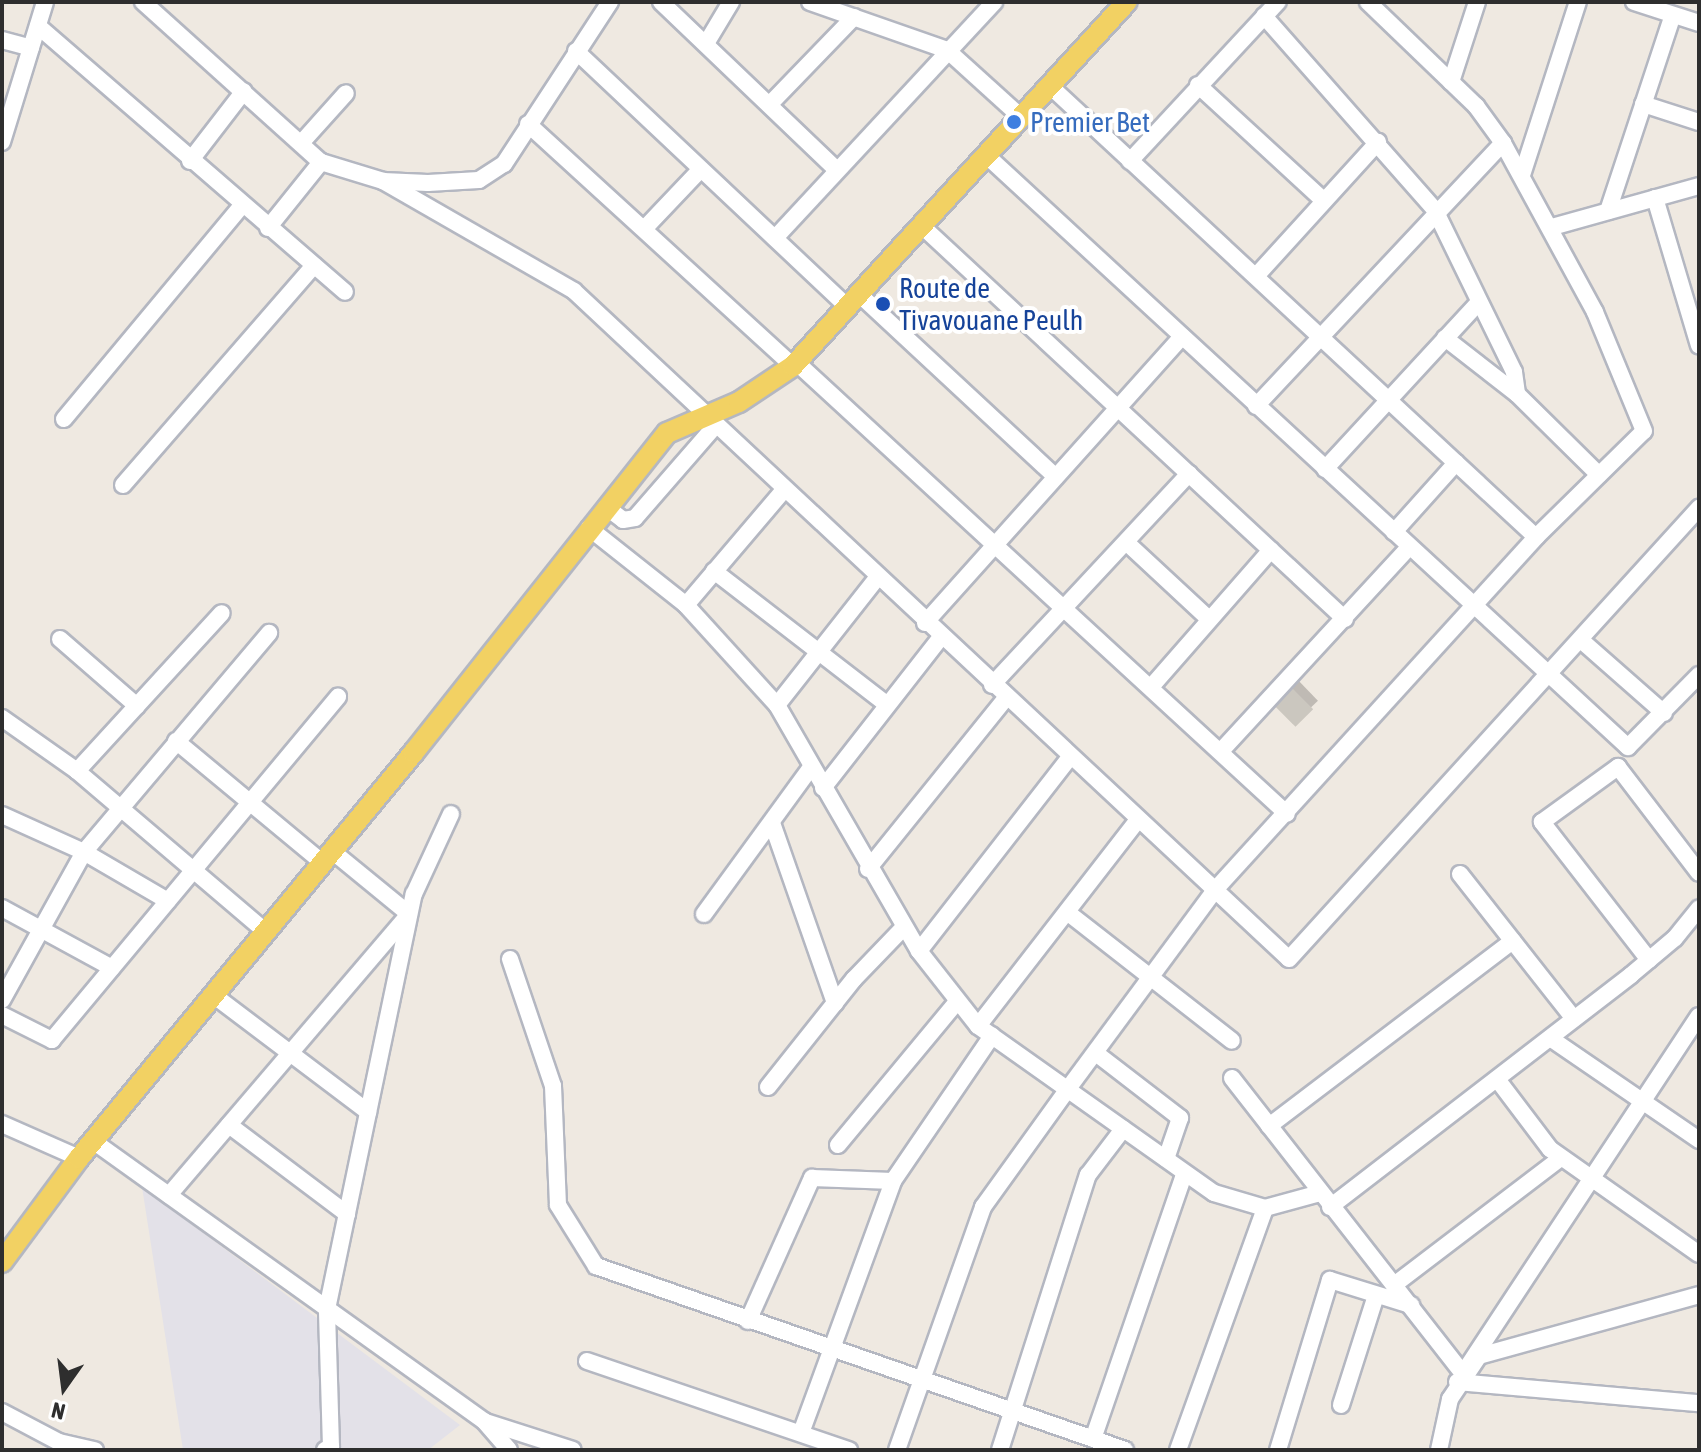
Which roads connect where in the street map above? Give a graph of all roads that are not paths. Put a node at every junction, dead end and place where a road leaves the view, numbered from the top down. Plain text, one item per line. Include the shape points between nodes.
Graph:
1 (45, 2) edge
2 (143, 2) edge
3 (610, 2) edge
4 (661, 2) edge
5 (731, 2) edge
6 (810, 2) edge
7 (994, 2) edge
8 (1127, 2) edge
9 (1278, 2) edge
10 (1368, 2) edge
11 (1477, 2) edge
12 (1578, 2) edge
13 (1634, 2) edge
14 (1673, 15) junction
15 (1264, 16) junction
16 (854, 17) junction
17 (1699, 23) edge
18 (38, 26) junction
19 (2, 40) edge
20 (707, 42) junction
21 (31, 48) junction
22 (947, 50) junction
23 (576, 51) junction
24 (1451, 82) junction
25 (1049, 85) junction
26 (1198, 85) junction
27 (244, 91) junction
28 (346, 93) dead end
29 (770, 104) junction
30 (1643, 104) junction
31 (1021, 117) junction
32 (1699, 122) edge
33 (528, 124) junction
34 (303, 141) junction
35 (2, 142) edge
36 (1378, 142) junction
37 (1503, 143) junction
38 (987, 156) junction
39 (190, 161) junction
40 (1130, 161) junction
41 (321, 162) junction
42 (701, 169) junction
43 (837, 170) junction
44 (1522, 175) junction
45 (383, 181) junction
46 (1699, 186) edge
47 (1655, 198) junction
48 (1324, 201) junction
49 (242, 205) junction
50 (1435, 210) junction
51 (1608, 211) junction
52 (923, 227) junction
53 (1552, 227) junction
54 (268, 228) junction
55 (645, 228) junction
56 (775, 238) junction
57 (314, 265) junction
58 (1257, 275) junction
59 (345, 292) dead end
60 (854, 301) junction
61 (1479, 302) junction
62 (1182, 337) junction
63 (1319, 337) junction
64 (1445, 338) junction
65 (1699, 346) edge
66 (794, 364) junction
67 (1517, 394) junction
68 (1388, 400) junction
69 (1256, 406) junction
70 (1118, 408) junction
71 (64, 419) dead end
72 (707, 421) junction
73 (1456, 463) junction
74 (1325, 469) junction
75 (1189, 474) junction
76 (1599, 475) junction
77 (1056, 477) junction
78 (123, 485) dead end
79 (783, 491) junction
80 (606, 507) junction
81 (1699, 508) edge
82 (589, 528) junction
83 (1394, 532) junction
84 (1536, 537) junction
85 (1126, 542) junction
86 (995, 545) junction
87 (1409, 547) junction
88 (1271, 550) junction
89 (714, 571) junction
90 (877, 578) junction
91 (686, 605) junction
92 (1473, 605) junction
93 (1063, 609) junction
94 (222, 613) dead end
95 (1209, 619) junction
96 (1345, 619) junction
97 (925, 623) junction
98 (269, 633) dead end
99 (941, 637) junction
100 (60, 639) dead end
101 (1582, 641) junction
102 (818, 652) junction
103 (1699, 675) edge
104 (1550, 676) junction
105 (992, 685) junction
106 (1151, 687) junction
107 (338, 697) dead end
108 (1006, 698) junction
109 (886, 704) junction
110 (777, 705) junction
111 (137, 706) junction
112 (1664, 713) junction
113 (2, 718) edge
114 (176, 741) junction
115 (1221, 751) junction
116 (1070, 757) junction
117 (811, 767) junction
118 (77, 771) junction
119 (823, 788) junction
120 (250, 803) junction
121 (120, 809) junction
122 (451, 814) dead end
123 (1287, 814) junction
124 (2, 815) edge
125 (1138, 820) junction
126 (772, 823) junction
127 (84, 852) junction
128 (327, 856) junction
129 (868, 869) junction
130 (193, 871) junction
131 (1699, 873) edge
132 (1460, 874) dead end
133 (1214, 891) junction
134 (168, 901) junction
135 (2, 908) edge
136 (1698, 910) edge
137 (1067, 912) junction
138 (409, 914) junction
139 (704, 914) dead end
140 (904, 927) junction
141 (40, 929) junction
142 (264, 930) junction
143 (1513, 941) junction
144 (919, 951) junction
145 (510, 959) dead end
146 (1649, 960) junction
147 (112, 968) junction
148 (1149, 979) junction
149 (212, 994) junction
150 (2, 1000) edge
151 (835, 1003) junction
152 (956, 1003) junction
153 (2, 1015) edge
154 (1574, 1019) junction
155 (1698, 1021) edge
156 (978, 1026) junction
157 (992, 1036) junction
158 (1550, 1038) junction
159 (1232, 1041) dead end
160 (290, 1053) junction
161 (1097, 1054) junction
162 (1232, 1078) dead end
163 (1497, 1079) junction
164 (768, 1087) dead end
165 (1067, 1090) junction
166 (1642, 1101) junction
167 (368, 1112) junction
168 (2, 1124) edge
169 (229, 1125) junction
170 (1269, 1126) junction
171 (1123, 1129) junction
172 (1699, 1140) edge
173 (93, 1141) junction
174 (838, 1145) dead end
175 (79, 1158) junction
176 (1561, 1158) junction
177 (1166, 1159) junction
178 (1184, 1174) junction
179 (1590, 1180) junction
180 (893, 1181) junction
181 (1320, 1193) junction
182 (169, 1195) junction
183 (1330, 1207) junction
184 (1265, 1208) junction
185 (347, 1214) junction
186 (1699, 1254) edge
187 (2, 1262) edge
188 (1394, 1285) junction
189 (1376, 1295) junction
190 (1699, 1295) edge
191 (1411, 1305) junction
192 (327, 1309) junction
193 (748, 1321) junction
194 (831, 1350) junction
195 (587, 1361) dead end
196 (1462, 1374) junction
197 (925, 1382) junction
198 (1699, 1403) edge
199 (1341, 1405) dead end
200 (2, 1412) edge
201 (1013, 1412) junction
202 (484, 1421) junction
203 (801, 1433) junction
204 (1095, 1443) edge
205 (95, 1450) edge
206 (325, 1450) edge
207 (509, 1450) edge
208 (573, 1450) edge
209 (849, 1450) edge
210 (897, 1450) edge
211 (1000, 1450) edge
212 (1125, 1450) edge
213 (1178, 1450) edge
214 (1278, 1450) edge
215 (1439, 1450) edge

1 - 18 street
2 - 27 street
3 - 23 street
4 - 20 street
5 - 20 street
6 - 16 street
7 - 22 street
8 - 25 main road
9 - 15 street
10 - 24 street
11 - 24 street
12 - 44 street
13 - 14 street
14 - 17 street
14 - 30 street
15 - 26 street
15 - 36 street
16 - 22 street
16 - 29 street
18 - 21 street
18 - 39 street
19 - 21 street
20 - 29 street
21 - 35 street
22 - 31 street
22 - 43 street
23 - 33 street
23 - 42 street
24 - 37 street
25 - 31 main road
25 - 40 street
26 - 40 street
26 - 48 street
27 - 34 street
27 - 39 street
28 - 34 street
29 - 43 street
30 - 32 street
30 - 51 street
31 - 38 main road
33 - 45 street via 504,164 479,180
33 - 55 street
34 - 41 street
36 - 48 street
36 - 50 street
37 - 44 street
37 - 50 street
38 - 52 main road
38 - 62 street
39 - 49 street
40 - 58 street
41 - 45 street
41 - 54 street
42 - 55 street
42 - 56 street
43 - 56 street
44 - 53 street
45 - 72 street via 574,291
46 - 47 street
47 - 51 street
47 - 65 street
48 - 58 street
49 - 54 street
49 - 71 street
50 - 61 street
50 - 63 street
51 - 53 street
52 - 60 main road
52 - 70 street
53 - 76 street via 1595,312 1644,431
54 - 57 street
55 - 66 street
56 - 60 street
57 - 59 street
57 - 78 street
58 - 63 street
60 - 66 main road
60 - 77 street
61 - 64 street
61 - 67 street via 1514,372
62 - 69 street
62 - 70 street
63 - 68 street
63 - 69 street
64 - 67 street
64 - 68 street
66 - 72 main road
66 - 86 street
67 - 76 street
68 - 73 street
68 - 74 street
69 - 74 street
70 - 75 street
70 - 77 street
72 - 79 street
72 - 80 main road via 667,433
72 - 80 street via 635,518 623,520
73 - 83 street
73 - 84 street
74 - 83 street
75 - 85 street
75 - 88 street
76 - 84 street
77 - 86 street
79 - 89 street
79 - 90 street
80 - 82 main road
81 - 101 street
82 - 91 street
82 - 128 main road
83 - 87 street
84 - 92 street
85 - 93 street
85 - 95 street
86 - 93 street
86 - 97 street
87 - 92 street
87 - 96 street
88 - 95 street
88 - 96 street
89 - 91 street
89 - 102 street
90 - 97 street
90 - 102 street
91 - 110 street
92 - 104 street
92 - 123 street
93 - 105 street
93 - 106 street
94 - 111 street
95 - 106 street
96 - 115 street
97 - 99 street
98 - 114 street
99 - 105 street
99 - 109 street
100 - 111 street
101 - 104 street
101 - 112 street
102 - 109 street
102 - 110 street
103 - 112 street
104 - 112 street via 1628,747
104 - 133 street via 1289,959
105 - 108 street
106 - 115 street
107 - 120 street
108 - 116 street
108 - 129 street
109 - 119 street
110 - 117 street
111 - 118 street
113 - 118 street
114 - 120 street
114 - 121 street
115 - 123 street
116 - 125 street
116 - 144 street
117 - 119 street
117 - 126 street
118 - 121 street
119 - 129 street
120 - 128 street
120 - 130 street
121 - 127 street
121 - 130 street
122 - 138 street via 421,870
123 - 133 street
124 - 127 street
125 - 133 street
125 - 137 street
126 - 139 street
126 - 151 street
127 - 134 street
127 - 141 street
128 - 138 street
128 - 142 main road
129 - 140 street
130 - 134 street
130 - 142 street
131 - 146 street via 1618,767 1542,822
132 - 143 street
133 - 148 street
134 - 147 street
135 - 141 street
136 - 146 street
137 - 148 street
137 - 156 street
138 - 160 street
138 - 167 street
140 - 144 street
140 - 151 street
141 - 147 street
141 - 150 street
142 - 149 main road
143 - 154 street
143 - 170 street
144 - 152 street
145 - 193 street via 553,1086 558,1205 587,1256 596,1266
146 - 154 street
147 - 153 street via 52,1040
148 - 159 street
148 - 161 street
149 - 160 street
149 - 173 main road
151 - 164 street
152 - 156 street
152 - 174 street
154 - 158 street
155 - 166 street
156 - 157 street
157 - 165 street
157 - 180 street
158 - 163 street
158 - 166 street
160 - 167 street
160 - 169 street
161 - 165 street
161 - 177 street via 1180,1118
162 - 170 street
163 - 176 street
163 - 183 street
165 - 171 street
165 - 197 street via 983,1207
166 - 172 street
166 - 179 street
167 - 185 street
168 - 175 street
169 - 182 street
169 - 185 street
170 - 181 street
171 - 177 street
171 - 201 street via 1088,1175
173 - 175 main road
173 - 182 street
175 - 187 main road
176 - 179 street
176 - 188 street
177 - 178 street
178 - 184 street via 1214,1193
178 - 204 street
179 - 186 street
179 - 196 street
180 - 193 street via 812,1178
180 - 194 street
181 - 183 street
181 - 184 street
182 - 192 street
183 - 188 street
184 - 213 street
185 - 192 street
188 - 191 street
189 - 191 street
189 - 199 street
189 - 214 street via 1330,1280
190 - 196 street via 1495,1348
191 - 196 street
192 - 202 street
192 - 206 street via 331,1447
193 - 194 street
194 - 197 street
194 - 203 street
195 - 203 street
196 - 198 street
196 - 215 street
197 - 201 street
197 - 210 street
200 - 205 street via 59,1442
201 - 204 street
201 - 211 street
202 - 207 street
202 - 208 street
203 - 209 street
204 - 212 street

